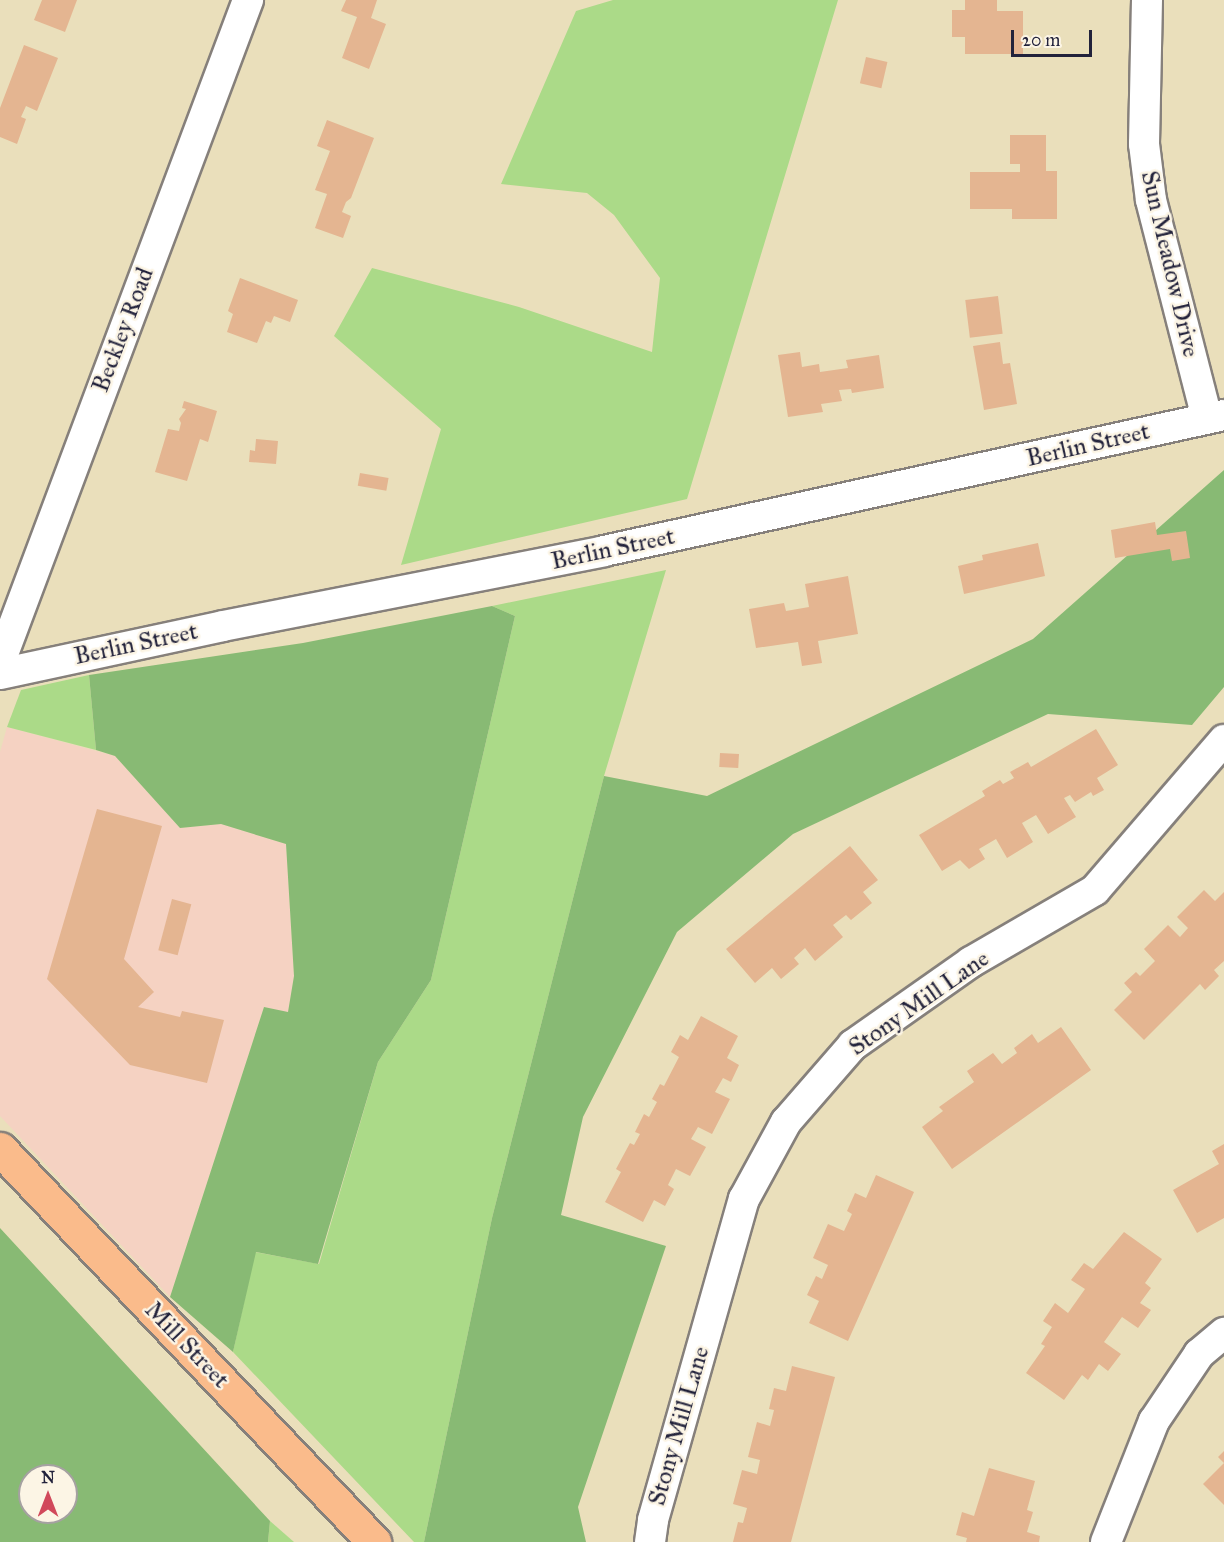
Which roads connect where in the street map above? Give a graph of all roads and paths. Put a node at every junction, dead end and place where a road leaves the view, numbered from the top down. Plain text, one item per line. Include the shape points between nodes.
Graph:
1 (248, 0) edge
2 (1147, 0) edge
3 (1215, 417) edge
4 (0, 662) edge
5 (0, 674) edge
6 (1224, 740) edge
7 (0, 1149) edge
8 (1224, 1333) edge
9 (374, 1542) edge
10 (650, 1542) edge
11 (1106, 1542) edge

1 - 4 street, Beckley Road
2 - 3 street, Sun Meadow Drive via 1144,144 1151,200
3 - 5 street, Berlin Street via 627,547
6 - 10 street, Stony Mill Lane via 1095,890 971,962 853,1045 786,1122 744,1199
7 - 9 main road, Mill Street
8 - 11 street via 1200,1354 1154,1421

